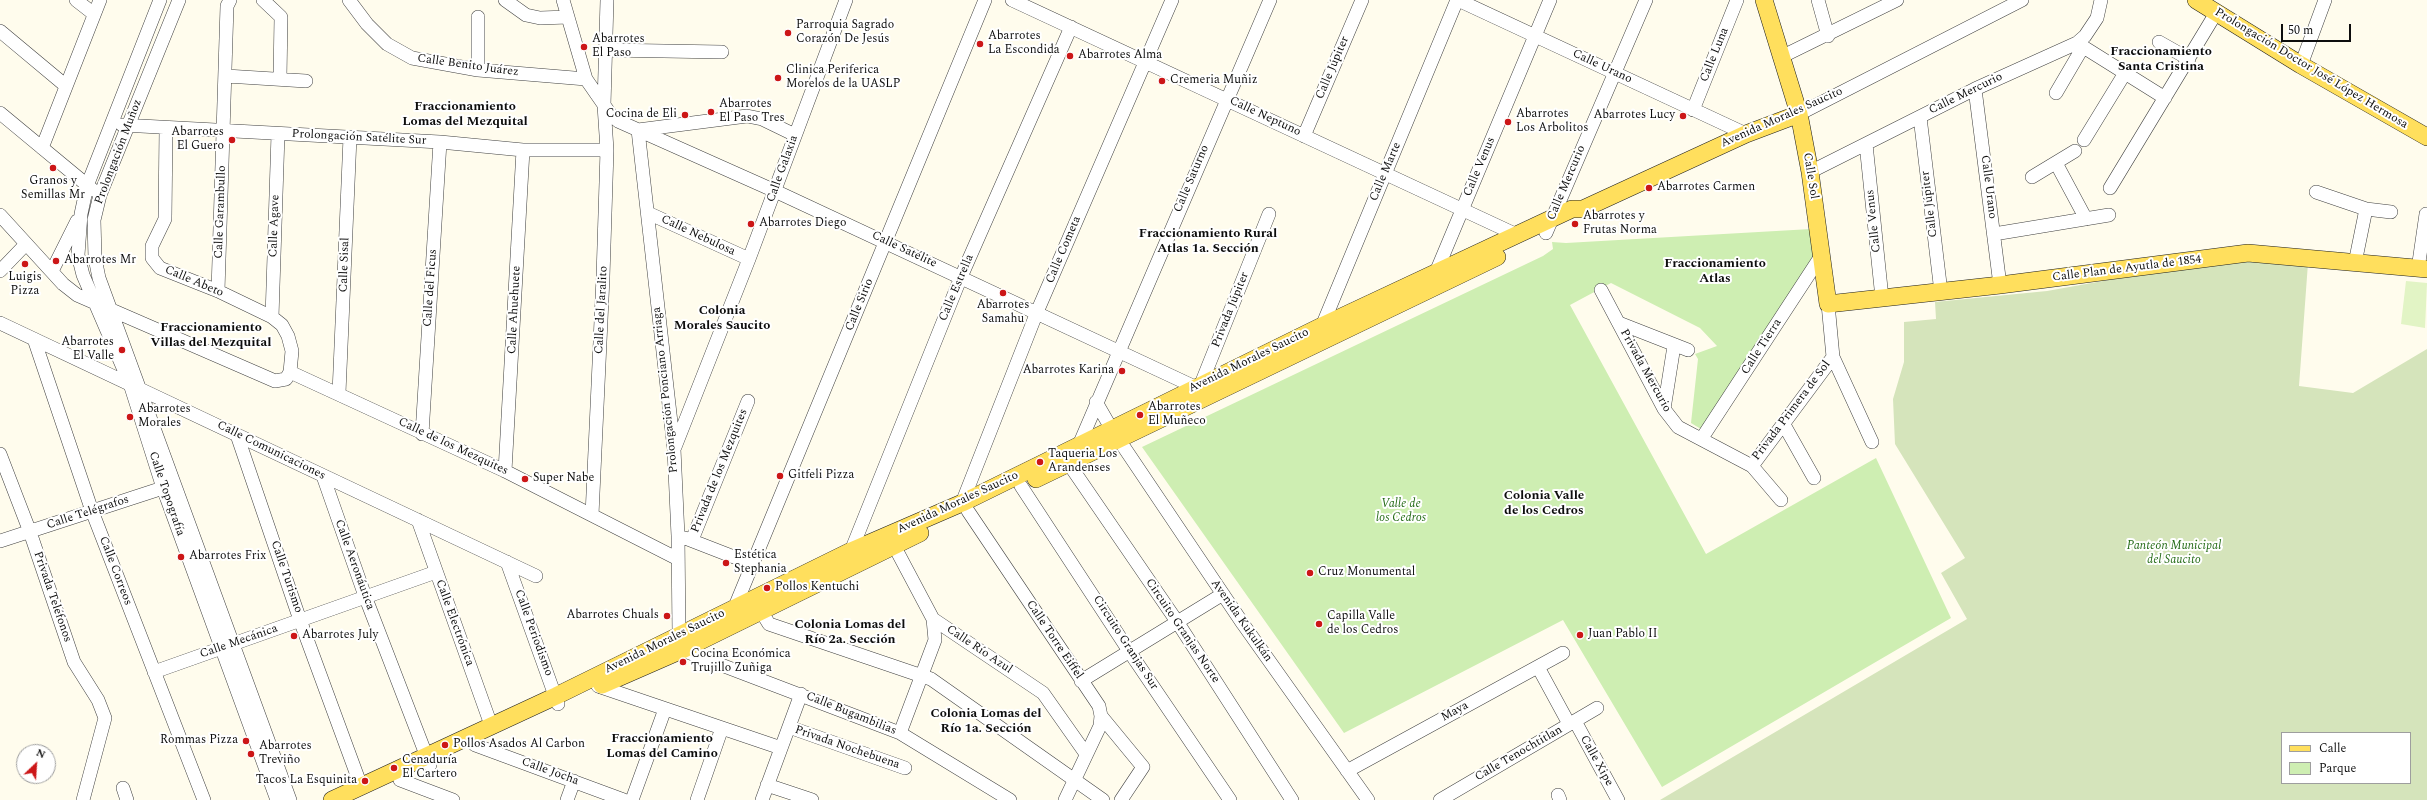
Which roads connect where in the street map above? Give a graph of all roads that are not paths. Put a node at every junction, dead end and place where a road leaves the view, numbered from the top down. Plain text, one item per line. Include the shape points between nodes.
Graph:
1 (76, 0) edge
2 (100, 0) edge
3 (160, 0) edge
4 (178, 0) edge
5 (230, 0) edge
6 (264, 0) edge
7 (349, 0) edge
8 (505, 0) edge
9 (563, 0) edge
10 (607, 0) edge
11 (846, 0) edge
12 (986, 0) edge
13 (1012, 0) edge
14 (1172, 0) edge
15 (1270, 0) edge
16 (1362, 0) edge
17 (1457, 0) edge
18 (1550, 0) edge
19 (1646, 0) edge
20 (1737, 0) edge
21 (1764, 0) edge
22 (1818, 0) edge
23 (1897, 0) edge
24 (2022, 0) edge
25 (2102, 0) edge
26 (2196, 0) edge
27 (2325, 0) edge
28 (2216, 13) junction
29 (94, 14) junction
30 (478, 17) dead end
31 (568, 17) junction
32 (1071, 27) junction
33 (0, 31) edge
34 (1535, 36) junction
35 (1828, 36) junction
36 (2159, 42) dead end
37 (2080, 45) junction
38 (606, 50) junction
39 (722, 52) dead end
40 (1781, 57) junction
41 (2188, 59) junction
42 (1145, 62) junction
43 (2301, 65) junction
44 (478, 70) junction
45 (1614, 73) junction
46 (2125, 73) junction
47 (226, 76) junction
48 (280, 78) junction
49 (586, 79) junction
50 (306, 80) dead end
51 (66, 86) junction
52 (1975, 89) junction
53 (2056, 93) dead end
54 (2165, 98) junction
55 (1226, 100) junction
56 (604, 105) junction
57 (1693, 110) junction
58 (0, 113) edge
59 (1799, 114) junction
60 (1920, 117) junction
61 (111, 124) junction
62 (129, 126) junction
63 (166, 128) junction
64 (638, 130) junction
65 (223, 132) junction
66 (278, 134) junction
67 (1746, 134) junction
68 (795, 135) junction
69 (1304, 136) junction
70 (350, 137) junction
71 (2427, 138) edge
72 (2084, 140) dead end
73 (440, 142) junction
74 (1866, 144) junction
75 (42, 148) junction
76 (523, 150) junction
77 (607, 150) junction
78 (2075, 151) dead end
79 (2056, 163) junction
80 (1810, 172) junction
81 (1385, 173) junction
82 (2032, 177) dead end
83 (87, 186) junction
84 (2110, 188) dead end
85 (774, 190) junction
86 (2316, 192) dead end
87 (100, 195) junction
88 (1462, 209) junction
89 (2366, 209) junction
90 (2391, 212) dead end
91 (648, 213) junction
92 (81, 214) junction
93 (1270, 214) dead end
94 (2426, 214) edge
95 (0, 215) edge
96 (2109, 215) dead end
97 (2086, 219) junction
98 (1549, 226) junction
99 (1994, 234) junction
100 (1517, 235) junction
101 (886, 242) junction
102 (26, 244) junction
103 (1821, 256) junction
104 (749, 259) junction
105 (2355, 263) junction
106 (2422, 269) edge
107 (0, 271) edge
108 (52, 271) junction
109 (1436, 273) junction
110 (961, 277) junction
111 (2000, 285) junction
112 (1429, 290) junction
113 (1601, 290) dead end
114 (218, 291) junction
115 (1941, 292) junction
116 (1882, 298) junction
117 (94, 302) junction
118 (1386, 303) junction
119 (1828, 304) junction
120 (110, 308) junction
121 (1037, 312) junction
122 (272, 317) junction
123 (1619, 323) junction
124 (1322, 326) junction
125 (4, 327) edge
126 (34, 339) junction
127 (1315, 344) junction
128 (1674, 346) junction
129 (1688, 350) dead end
130 (1119, 351) junction
131 (1833, 357) junction
132 (290, 372) junction
133 (135, 387) junction
134 (1199, 390) junction
135 (339, 393) junction
136 (748, 401) dead end
137 (1096, 402) junction
138 (1664, 409) junction
139 (1783, 423) junction
140 (422, 434) junction
141 (1115, 434) junction
142 (237, 435) junction
143 (1702, 438) junction
144 (1872, 442) dead end
145 (1079, 445) junction
146 (674, 449) junction
147 (0, 454) edge
148 (1069, 464) junction
149 (1752, 466) junction
150 (505, 471) junction
151 (323, 476) junction
152 (1814, 478) dead end
153 (169, 486) junction
154 (1021, 486) junction
155 (1781, 500) dead end
156 (965, 507) junction
157 (92, 511) junction
158 (592, 515) junction
159 (418, 520) junction
160 (30, 532) junction
161 (678, 536) junction
162 (692, 540) junction
163 (891, 540) junction
164 (0, 541) edge
165 (851, 551) junction
166 (678, 559) junction
167 (507, 562) junction
168 (752, 564) junction
169 (436, 572) junction
170 (536, 576) dead end
171 (1223, 594) junction
172 (365, 596) junction
173 (734, 609) junction
174 (761, 611) junction
175 (933, 619) junction
176 (300, 620) junction
177 (1178, 623) junction
178 (680, 643) junction
179 (234, 644) junction
180 (221, 648) junction
181 (1129, 651) junction
182 (1563, 653) dead end
183 (1538, 667) junction
184 (154, 672) junction
185 (923, 676) junction
186 (1081, 680) junction
187 (598, 686) junction
188 (801, 694) junction
189 (557, 700) junction
190 (1597, 708) dead end
191 (665, 709) junction
192 (1101, 716) junction
193 (1572, 723) junction
194 (491, 726) junction
195 (789, 727) junction
196 (722, 728) junction
197 (900, 733) junction
198 (475, 745) junction
199 (781, 748) junction
200 (1086, 754) junction
201 (428, 760) junction
202 (905, 768) dead end
203 (1348, 771) junction
204 (400, 780) junction
205 (574, 781) junction
206 (1075, 781) junction
207 (767, 785) junction
208 (359, 793) edge
209 (83, 800) edge
210 (204, 800) edge
211 (277, 800) edge
212 (290, 800) edge
213 (332, 800) edge
214 (453, 800) edge
215 (567, 800) edge
216 (624, 800) edge
217 (632, 800) edge
218 (697, 800) edge
219 (762, 800) edge
220 (812, 800) edge
221 (1010, 800) edge
222 (1065, 800) edge
223 (1103, 800) edge
224 (1121, 800) edge
225 (1230, 800) edge
226 (1292, 800) edge
227 (1368, 800) edge
228 (1440, 800) edge
229 (1618, 800) edge

1 - 29 street
2 - 29 street
3 - 61 street, Prolongación Muñoz
4 - 62 street, Prolongación Muñoz
5 - 47 street
6 - 48 street via 281,17
7 - 44 street, Calle Benito Juárez via 367,24 387,44 412,58
8 - 31 street via 526,15 540,18
9 - 31 street, Calle Satélite
10 - 38 street, Calle del Jaralito
11 - 68 street, Calle Galaxia
12 - 101 street, Calle Sirio
13 - 32 street, Calle Neptuno
14 - 42 street, Calle Cometa
15 - 55 street, Calle Saturno
16 - 69 street, Calle Júpiter
17 - 34 street, Calle Urano
17 - 81 street, Calle Marte
18 - 34 street, Calle Venus
19 - 45 street, Calle Mercurio
20 - 57 street, Calle Luna
21 - 40 main road, Calle Sol
22 - 35 street
23 - 35 street
24 - 59 street, Avenida Morales Saucito
25 - 37 street, Calle Mercurio via 2097,18
26 - 28 main road, Prolongación Doctor José López Hermosa
27 - 43 street
28 - 41 street
28 - 43 main road, Prolongación Doctor José López Hermosa
29 - 51 street
30 - 44 street
31 - 49 street, Calle Satélite
32 - 42 street, Calle Neptuno
32 - 110 street, Calle Estrella
33 - 51 street
34 - 45 street, Calle Urano
34 - 88 street, Calle Venus
35 - 40 street
36 - 41 street
37 - 46 street
37 - 52 street, Calle Mercurio
37 - 53 street
38 - 39 street
38 - 56 street, Calle del Jaralito
40 - 59 main road, Calle Sol
41 - 54 street
42 - 55 street, Calle Neptuno
42 - 121 street, Calle Cometa
43 - 71 main road, Prolongación Doctor José López Hermosa
44 - 49 street, Calle Benito Juárez
45 - 57 street, Calle Urano
45 - 98 street, Calle Mercurio
46 - 54 street
46 - 72 street
47 - 48 street
47 - 65 street, Calle Garambullo
48 - 50 street
49 - 56 street, Calle Satélite
51 - 75 street
52 - 60 street, Calle Mercurio
52 - 99 street, Calle Urano
54 - 84 street
55 - 69 street, Calle Neptuno
55 - 130 street, Calle Saturno
56 - 64 street, Calle Satélite via 618,121
56 - 77 street, Calle del Jaralito
57 - 67 street, Calle Urano
58 - 75 street
59 - 67 main road, Avenida Morales Saucito
59 - 80 main road, Calle Sol
60 - 74 street, Calle Mercurio
60 - 115 street, Calle Júpiter
61 - 62 street, Prolongación Satélite Sur
61 - 83 street, Prolongación Muñoz
62 - 63 street, Prolongación Satélite Sur
62 - 87 street, Prolongación Muñoz
63 - 65 street, Prolongación Satélite Sur
63 - 114 street, Calle Abeto via 165,219 152,246 152,258 160,268
64 - 68 street via 747,116 762,119
64 - 85 street, Calle Satélite
64 - 91 street, Prolongación Ponciano Arriaga
65 - 66 street, Prolongación Satélite Sur
65 - 114 street, Calle Garambullo
66 - 70 street, Prolongación Satélite Sur
66 - 122 street, Calle Agave
67 - 98 main road, Avenida Morales Saucito via 1583,209 1572,210
68 - 85 street, Calle Galaxia
69 - 81 street, Calle Neptuno
70 - 73 street, Prolongación Satélite Sur
70 - 135 street, Calle Sisal
73 - 76 street, Prolongación Satélite Sur
73 - 140 street, Calle del Ficus
74 - 80 street, Calle Mercurio
74 - 116 street, Calle Venus
75 - 83 street
76 - 77 street, Prolongación Satélite Sur
76 - 150 street, Calle Ahuehuete
77 - 158 street, Calle del Jaralito
78 - 79 street
79 - 82 street
79 - 97 street
80 - 103 main road, Calle Sol
81 - 88 street, Calle Neptuno
81 - 124 street, Calle Marte
83 - 87 street
83 - 92 street, Prolongación Muñoz
85 - 101 street, Calle Satélite
85 - 104 street, Calle Galaxia
86 - 89 street
87 - 120 street, Prolongación Muñoz via 94,220 95,258
88 - 100 street, Calle Neptuno
88 - 109 street, Calle Venus
89 - 90 street
89 - 105 street
91 - 104 street, Calle Nebulosa
91 - 146 street, Prolongación Ponciano Arriaga
92 - 108 street
92 - 117 street, Prolongación Muñoz via 78,255
93 - 134 street, Privada Júpiter
94 - 106 street
95 - 102 street
96 - 97 street
97 - 99 street
98 - 100 main road, Avenida Morales Saucito
98 - 112 main road, Avenida Morales Saucito
99 - 111 street, Calle Urano
100 - 109 main road, Avenida Morales Saucito
101 - 110 street, Calle Satélite
101 - 168 street, Calle Sirio
102 - 107 street
102 - 108 street
103 - 119 main road, Calle Sol
103 - 143 street, Calle Tierra
104 - 146 street, Calle Galaxia
105 - 106 main road, Calle Plan de Ayutla de 1854
105 - 111 main road, Calle Plan de Ayutla de 1854 via 2248,253
108 - 117 street via 77,295
109 - 112 street, Calle Venus
109 - 118 main road, Avenida Morales Saucito
110 - 121 street, Calle Satélite
110 - 165 street, Calle Estrella
111 - 115 main road, Calle Plan de Ayutla de 1854
112 - 118 main road, Avenida Morales Saucito
113 - 123 street, Privada Mercurio
114 - 122 street, Calle Abeto
115 - 116 main road, Calle Plan de Ayutla de 1854
116 - 119 main road, Calle Plan de Ayutla de 1854
117 - 120 street
117 - 133 street, Calle Topografía
118 - 124 main road, Avenida Morales Saucito
118 - 127 main road, Avenida Morales Saucito
119 - 131 street, Calle Sol
120 - 132 street via 276,381 286,379
120 - 133 street, Calle Topografía
121 - 130 street, Calle Satélite
121 - 156 street, Calle Cometa
122 - 132 street via 282,325 288,336 292,351
123 - 128 street
123 - 138 street, Privada Mercurio
124 - 127 street, Calle Marte
124 - 134 main road, Avenida Morales Saucito
125 - 126 street, Calle Comunicaciones
126 - 133 street, Calle Comunicaciones
126 - 157 street, Calle Correos
127 - 134 main road, Avenida Morales Saucito
128 - 129 street
128 - 138 street
130 - 134 street, Calle Satélite
130 - 137 street, Calle Saturno
131 - 139 street, Privada Primera de Sol
131 - 144 street, Calle Sol
132 - 135 street, Calle de los Mezquites
133 - 142 street, Calle Comunicaciones
133 - 153 street, Calle Topografía
134 - 141 main road, Avenida Morales Saucito
135 - 140 street, Calle de los Mezquites
136 - 162 street, Privada de los Mezquites
137 - 141 street
137 - 145 street, Calle Saturno
138 - 143 street, Privada Mercurio via 1678,427
139 - 149 street, Privada Primera de Sol
139 - 152 street
140 - 150 street, Calle de los Mezquites
141 - 145 main road, Avenida Morales Saucito
141 - 148 main road, Avenida Morales Saucito
141 - 171 street, Avenida Kukulkán
142 - 151 street, Calle Comunicaciones
142 - 176 street, Calle Turismo
143 - 149 street, Privada Mercurio
145 - 156 main road, Avenida Morales Saucito
146 - 161 street, Prolongación Ponciano Arriaga
147 - 160 street, Privada Teléfonos
148 - 154 main road, Avenida Morales Saucito
148 - 177 street, Circuito Granjas Norte
149 - 155 street
150 - 158 street, Calle de los Mezquites
151 - 159 street, Calle Comunicaciones
151 - 172 street, Calle Aeronáutica
153 - 157 street, Calle Telégrafos
153 - 179 street, Calle Topografía
153 - 180 street, Calle Topografía
154 - 156 main road, Avenida Morales Saucito
154 - 181 street, Circuito Granjas Sur
156 - 163 main road, Avenida Morales Saucito
156 - 186 street, Calle Torre Eiffel
157 - 160 street, Calle Telégrafos
157 - 184 street, Calle Correos
158 - 166 street, Calle de los Mezquites
159 - 167 street, Calle Comunicaciones
159 - 169 street, Calle Electrónica
160 - 164 street, Calle Telégrafos
160 - 209 street, Privada Teléfonos via 74,662 98,700 105,718
161 - 162 street
161 - 166 street, Prolongación Ponciano Arriaga
162 - 168 street
163 - 165 main road, Avenida Morales Saucito
163 - 174 main road, Avenida Morales Saucito
163 - 175 street, Calle Río Azul
165 - 173 main road, Avenida Morales Saucito
166 - 178 street, Prolongación Ponciano Arriaga
167 - 170 street, Calle Comunicaciones
167 - 189 street, Calle Periodismo
168 - 173 street, Calle Sirio
169 - 172 street, Calle Mecánica
169 - 194 street, Calle Electrónica
171 - 177 street
171 - 203 street, Avenida Kukulkán
172 - 176 street, Calle Mecánica
172 - 201 street, Calle Aeronáutica
173 - 178 main road, Avenida Morales Saucito
174 - 178 main road, Avenida Morales Saucito
174 - 185 street via 769,624
175 - 185 street via 935,640
175 - 200 street, Calle Río Azul via 1043,693
176 - 179 street, Calle Mecánica
176 - 208 street, Calle Turismo
177 - 181 street
177 - 226 street, Circuito Granjas Norte
178 - 187 main road, Avenida Morales Saucito
178 - 188 street, Calle Bugambilias
178 - 189 main road, Avenida Morales Saucito
179 - 180 street, Calle Mecánica
179 - 212 street, Calle Topografía
180 - 184 street, Calle Mecánica
180 - 211 street, Calle Topografía
181 - 186 street
181 - 225 street, Circuito Granjas Sur
182 - 183 street, Maya
183 - 193 street, Calle Xipe
183 - 203 street, Maya
184 - 210 street, Calle Correos
185 - 197 street
185 - 206 street via 931,679
186 - 192 street, Calle Torre Eiffel via 1099,706
187 - 189 main road, Avenida Morales Saucito
187 - 191 street
188 - 195 street
188 - 197 street, Calle Bugambilias
189 - 194 main road, Avenida Morales Saucito
189 - 198 main road, Avenida Morales Saucito
190 - 193 street, Calle Tenochtitlan
191 - 196 street
191 - 217 street
192 - 200 street via 1100,726
192 - 224 street, Calle Torre Eiffel via 1143,766
193 - 228 street, Calle Tenochtitlan
193 - 229 street, Calle Xipe
194 - 201 main road, Avenida Morales Saucito
195 - 199 street
195 - 202 street, Privada Nochebuena
196 - 199 street
196 - 218 street
197 - 221 street, Calle Bugambilias
198 - 201 main road, Avenida Morales Saucito
198 - 205 street, Calle Jocha
199 - 207 street
200 - 206 street
201 - 204 main road, Avenida Morales Saucito
201 - 208 main road, Avenida Morales Saucito
203 - 227 street, Avenida Kukulkán
204 - 208 main road, Avenida Morales Saucito
204 - 214 street
205 - 215 street
205 - 216 street, Calle Jocha
206 - 222 street
206 - 223 street
207 - 219 street
207 - 220 street
208 - 213 main road, Avenida Morales Saucito

